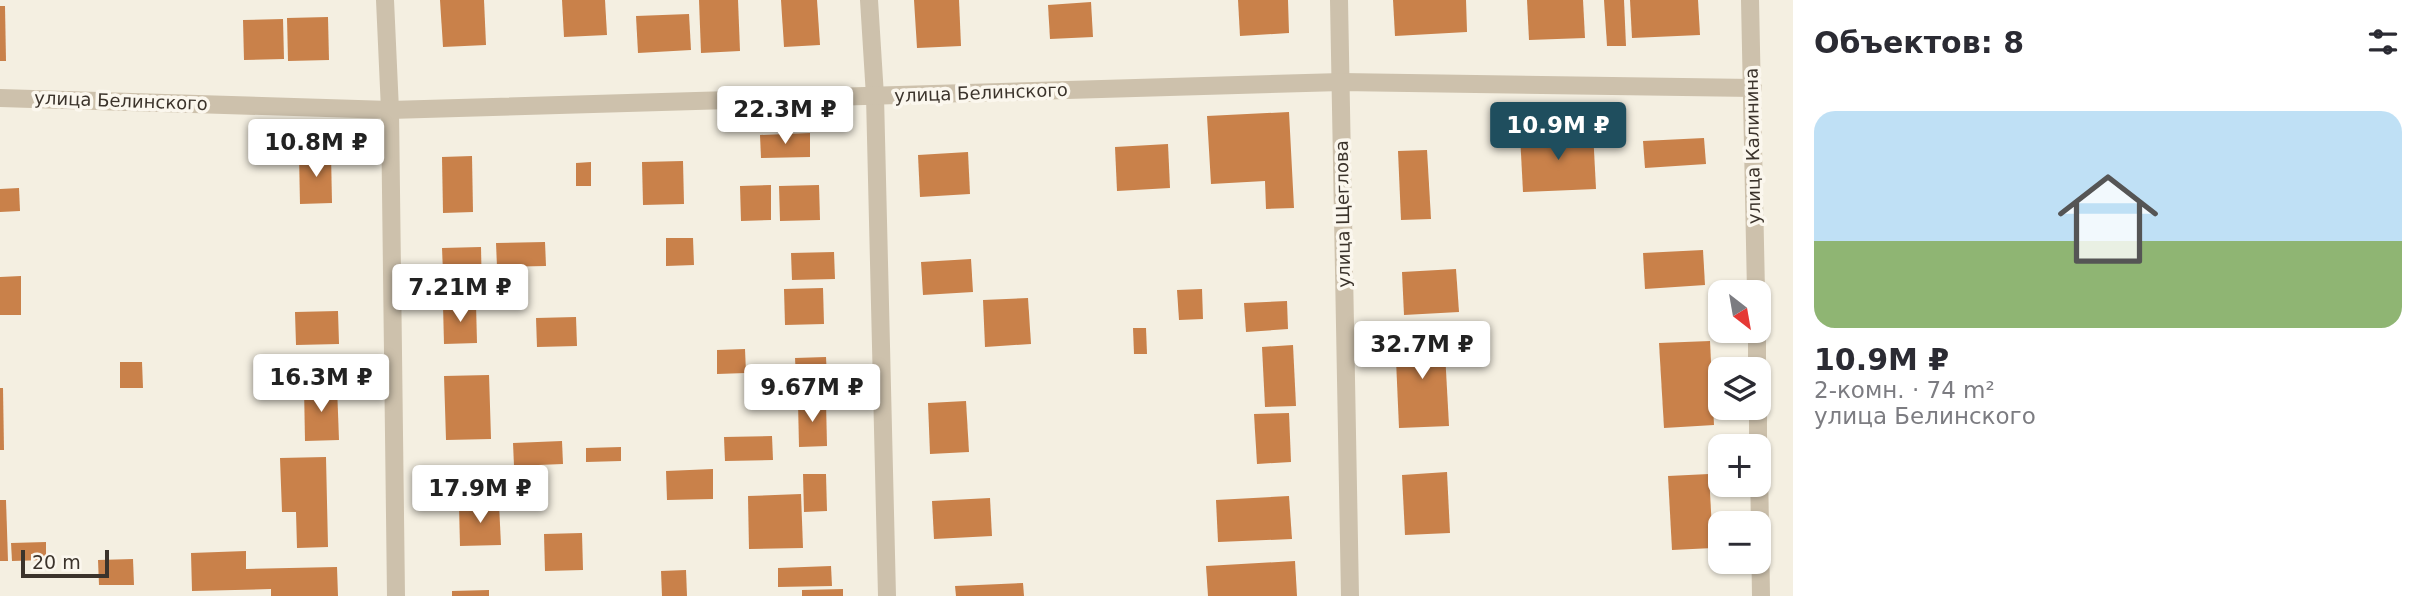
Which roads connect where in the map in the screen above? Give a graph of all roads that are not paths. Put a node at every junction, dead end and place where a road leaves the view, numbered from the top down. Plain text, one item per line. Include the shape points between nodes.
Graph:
1 (385, 0) edge
2 (869, 0) edge
3 (1339, 0) edge
4 (1750, 0) edge
5 (1341, 82) junction
6 (1752, 88) junction
7 (875, 96) junction
8 (0, 97) edge
9 (390, 110) junction
10 (1756, 280) edge
11 (1760, 497) edge
12 (396, 596) edge
13 (887, 596) edge
14 (1350, 596) edge
15 (1761, 596) edge

1 - 9 street
2 - 7 street
3 - 5 street, улица Щеглова
4 - 6 street, улица Калинина
5 - 6 street, улица Белинского
5 - 7 street, улица Белинского
5 - 14 street, улица Щеглова
6 - 10 street, улица Калинина
7 - 9 street, улица Белинского
7 - 13 street
8 - 9 street, улица Белинского
9 - 12 street
11 - 15 street

